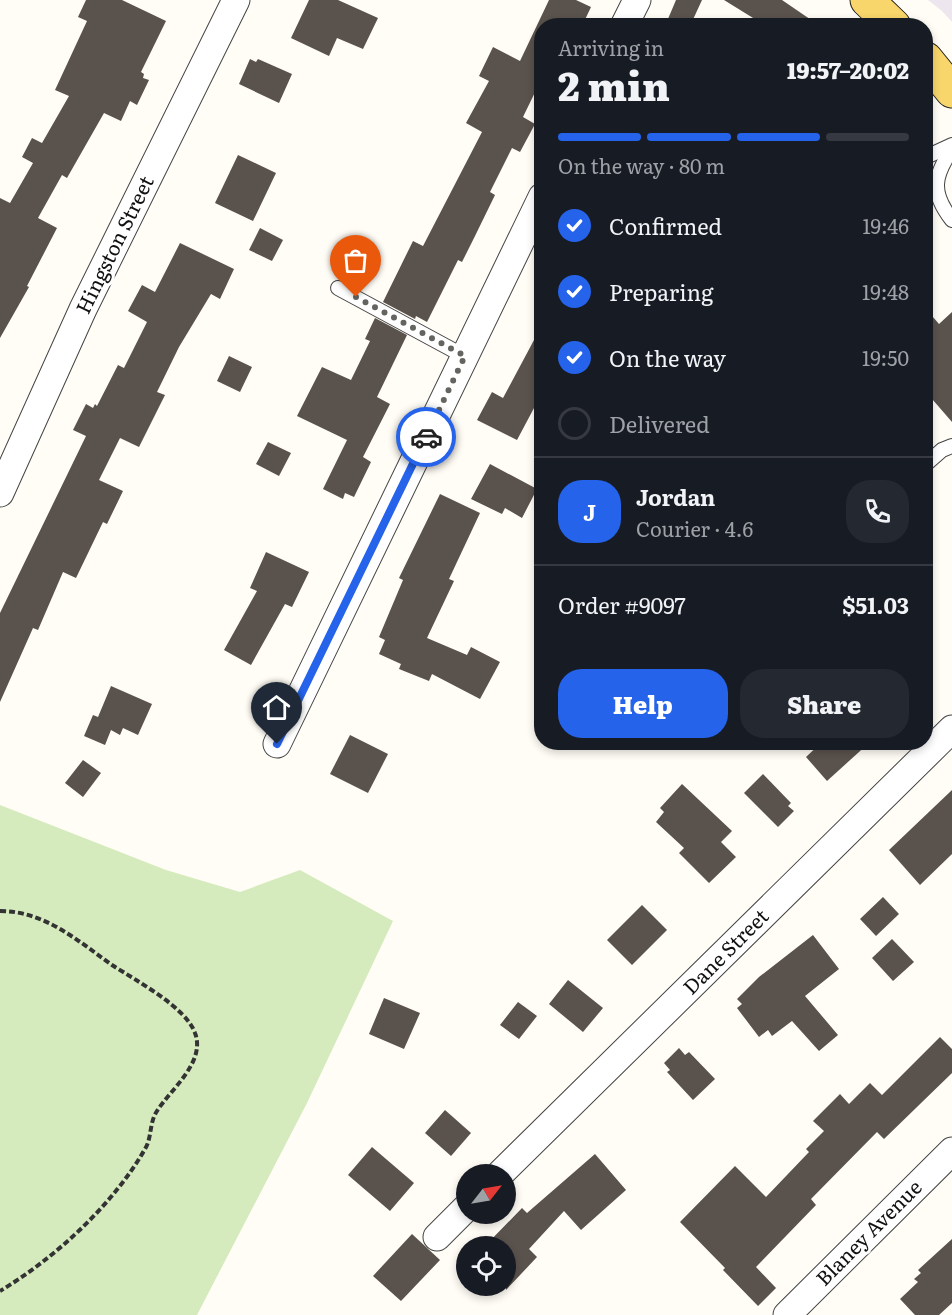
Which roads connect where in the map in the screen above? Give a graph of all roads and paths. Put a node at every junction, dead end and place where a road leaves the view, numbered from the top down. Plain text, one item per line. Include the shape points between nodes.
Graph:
1 (236, 0) edge
2 (636, 0) edge
3 (870, 1) edge
4 (628, 18) edge
5 (886, 18) edge
6 (933, 68) edge
7 (952, 91) edge
8 (952, 145) edge
9 (952, 149) edge
10 (933, 154) edge
11 (534, 214) edge
12 (952, 220) edge
13 (338, 288) dead end
14 (465, 356) junction
15 (952, 446) edge
16 (933, 458) edge
17 (0, 493) edge
18 (952, 729) edge
19 (277, 744) dead end
20 (933, 748) edge
21 (931, 750) edge
22 (0, 911) edge
23 (952, 1150) edge
24 (510, 1164) edge
25 (456, 1218) edge
26 (437, 1237) dead end
27 (0, 1290) edge
28 (787, 1315) edge

1 - 17 street, Hingston Street via 83,309
2 - 4 street
3 - 5 main road
6 - 7 main road
8 - 10 lane
9 - 12 lane via 939,170 936,185
11 - 14 street
13 - 14 lane
14 - 19 street
15 - 16 lane
18 - 20 street, Dane Street
21 - 24 street, Dane Street
22 - 27 path via 38,917 69,934 182,1014 195,1033 197,1047 189,1069 155,1113 147,1146 119,1188 40,1262
23 - 28 street, Blaney Avenue
25 - 26 street

